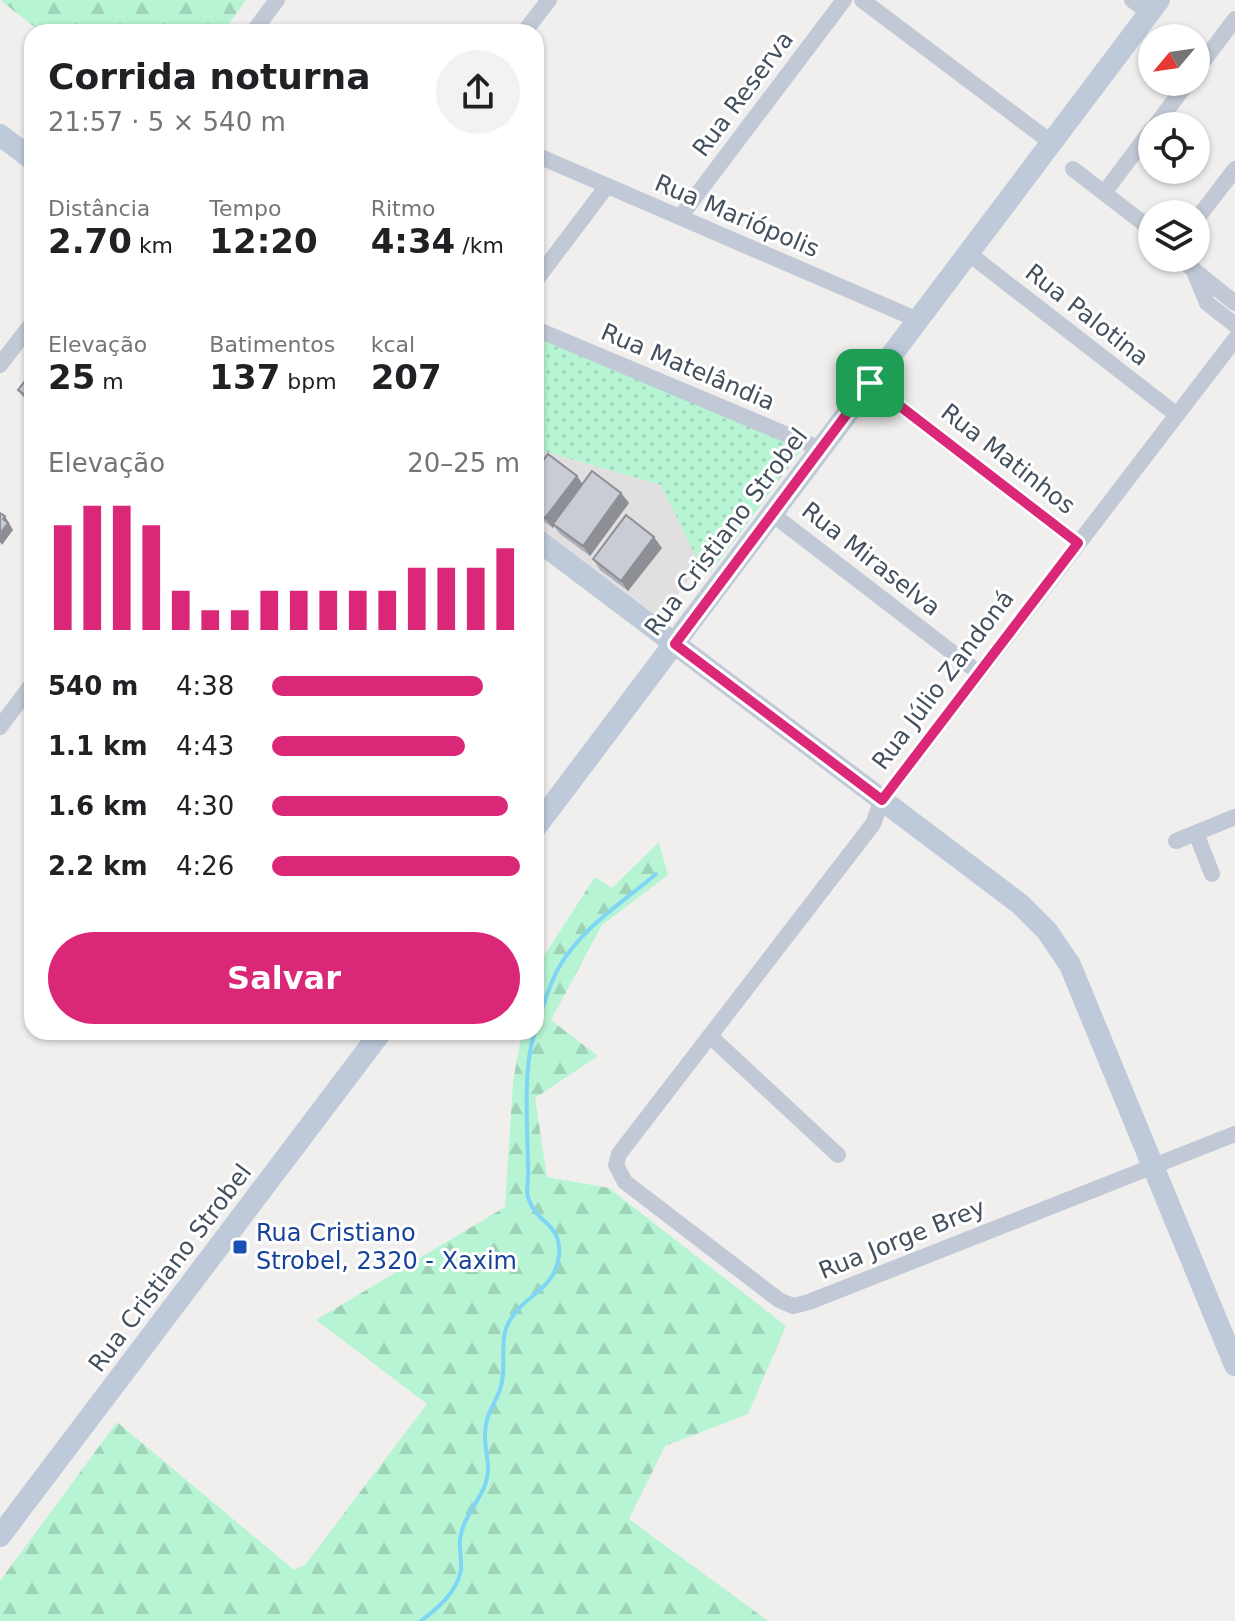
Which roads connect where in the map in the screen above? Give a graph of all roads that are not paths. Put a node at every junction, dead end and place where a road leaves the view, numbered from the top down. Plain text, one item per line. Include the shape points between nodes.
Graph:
1 (277, 0) edge
2 (549, 0) edge
3 (844, 0) edge
4 (862, 0) edge
5 (1147, 4) edge
6 (1235, 19) edge
7 (264, 24) edge
8 (530, 24) edge
9 (1210, 52) edge
10 (1177, 96) edge
11 (1165, 112) edge
12 (0, 135) edge
13 (1052, 143) junction
14 (1138, 148) edge
15 (24, 153) edge
16 (544, 158) edge
17 (1073, 169) dead end
18 (1235, 169) edge
19 (607, 186) junction
20 (1104, 193) junction
21 (1210, 202) edge
22 (680, 217) junction
23 (1138, 219) edge
24 (968, 253) junction
25 (544, 269) edge
26 (1194, 272) joint
27 (1235, 303) edge
28 (918, 320) junction
29 (1235, 325) edge
30 (544, 332) edge
31 (24, 334) edge
32 (1233, 349) edge
33 (0, 365) edge
34 (870, 383) junction
35 (1177, 415) junction
36 (821, 449) junction
37 (772, 514) junction
38 (1078, 543) junction
39 (544, 545) edge
40 (675, 644) junction
41 (979, 673) junction
42 (24, 695) edge
43 (0, 727) edge
44 (882, 800) junction
45 (544, 816) edge
46 (1235, 817) edge
47 (1196, 833) junction
48 (1176, 841) dead end
49 (1212, 874) dead end
50 (710, 1036) junction
51 (375, 1040) edge
52 (1235, 1134) edge
53 (838, 1155) dead end
54 (1153, 1166) junction
55 (617, 1172) joint
56 (1235, 1365) edge
57 (0, 1536) edge

1 - 7 street
2 - 8 street
3 - 22 street, Rua Reserva
4 - 13 street
5 - 13 main road, Rua Cristiano Strobel
6 - 9 street
10 - 11 street
12 - 15 main road
13 - 24 main road, Rua Cristiano Strobel
14 - 20 street
16 - 19 street, Rua Mariópolis
17 - 20 street
18 - 21 street
19 - 22 street, Rua Mariópolis
19 - 25 street
20 - 23 street
22 - 28 street, Rua Mariópolis
24 - 28 main road, Rua Cristiano Strobel
24 - 35 street, Rua Palotina
26 - 27 street
26 - 29 street via 1207,303
28 - 34 main road, Rua Cristiano Strobel
30 - 36 street, Rua Matelândia
31 - 33 street
32 - 35 street, Rua Júlio Zandoná
34 - 36 main road, Rua Cristiano Strobel
34 - 38 street, Rua Matinhos
35 - 38 street, Rua Júlio Zandoná
36 - 37 main road, Rua Cristiano Strobel
37 - 40 main road, Rua Cristiano Strobel
37 - 41 street, Rua Miraselva
38 - 41 street, Rua Júlio Zandoná
39 - 40 main road
40 - 44 main road
40 - 45 main road, Rua Cristiano Strobel
41 - 44 street, Rua Júlio Zandoná
42 - 43 street
44 - 50 street, Rua Júlio Zandoná via 873,824
44 - 54 main road via 1020,904 1060,948
46 - 47 street
47 - 48 street
47 - 49 street
50 - 53 street
50 - 55 street, Rua Júlio Zandoná via 619,1154
51 - 57 main road, Rua Cristiano Strobel
52 - 54 street, Rua Jorge Brey
54 - 55 street, Rua Jorge Brey via 793,1306
54 - 56 main road

